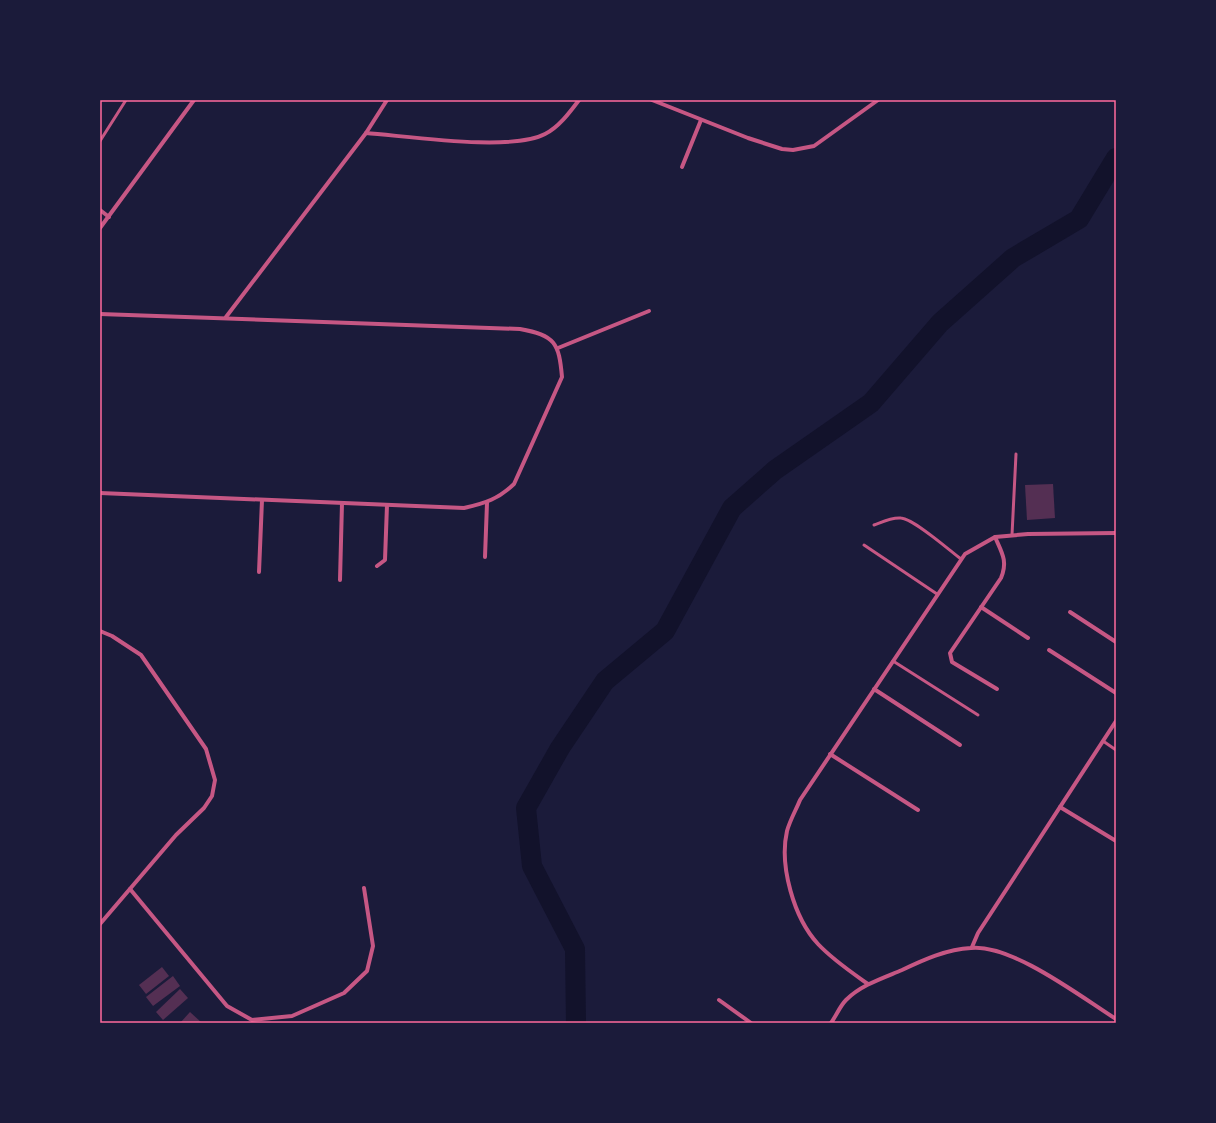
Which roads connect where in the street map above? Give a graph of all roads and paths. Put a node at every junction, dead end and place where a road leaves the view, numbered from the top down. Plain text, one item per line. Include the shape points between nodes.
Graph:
1 (126, 100) edge
2 (194, 100) edge
3 (387, 100) edge
4 (579, 100) edge
5 (652, 100) edge
6 (878, 100) edge
7 (701, 120) junction
8 (366, 132) junction
9 (100, 141) edge
10 (682, 167) dead end
11 (100, 210) edge
12 (108, 216) junction
13 (100, 228) edge
14 (649, 311) dead end
15 (100, 314) edge
16 (226, 318) junction
17 (558, 348) junction
18 (1016, 454) dead end
19 (100, 493) edge
20 (262, 500) junction
21 (342, 503) junction
22 (487, 503) junction
23 (387, 505) junction
24 (874, 525) dead end
25 (1116, 533) edge
26 (1012, 535) junction
27 (995, 537) junction
28 (864, 545) dead end
29 (486, 557) dead end
30 (961, 559) junction
31 (377, 566) dead end
32 (259, 572) dead end
33 (340, 580) dead end
34 (937, 594) junction
35 (981, 607) junction
36 (1070, 612) dead end
37 (100, 631) edge
38 (1028, 638) dead end
39 (1116, 642) edge
40 (1049, 650) dead end
41 (893, 661) junction
42 (874, 689) junction
43 (997, 689) dead end
44 (1116, 693) edge
45 (978, 715) dead end
46 (1116, 721) edge
47 (1103, 741) junction
48 (960, 745) dead end
49 (1116, 750) edge
50 (830, 754) junction
51 (1060, 807) junction
52 (918, 810) dead end
53 (1116, 842) edge
54 (130, 888) junction
55 (364, 888) dead end
56 (100, 924) edge
57 (972, 947) junction
58 (868, 984) junction
59 (719, 1000) dead end
60 (1116, 1018) edge
61 (750, 1023) edge
62 (831, 1023) edge

1 - 9 lane
2 - 12 street
3 - 8 street
4 - 8 street via 556,126 544,135 521,141 484,142
5 - 7 street
6 - 7 street via 814,146 782,149
7 - 10 street
8 - 16 street
11 - 12 street
12 - 13 street
14 - 17 street
15 - 16 street
16 - 17 street via 520,329 538,332 554,342
17 - 22 street via 562,377 514,484
18 - 26 lane
19 - 20 street
20 - 21 street
20 - 32 street
21 - 23 street
21 - 33 street
22 - 23 street via 464,508
22 - 29 street
23 - 31 street via 385,560
24 - 30 lane via 903,518
25 - 26 street
26 - 27 street
27 - 30 street via 974,547
27 - 35 street via 1003,554 1005,568
28 - 34 lane
30 - 34 street
34 - 41 street
35 - 38 street
35 - 43 street via 950,654 950,658 952,662
36 - 39 street
37 - 54 street via 141,655 206,749 215,780 212,796 204,808 176,835
40 - 44 street
41 - 42 street
41 - 45 lane
42 - 48 street
42 - 50 street
46 - 47 street
47 - 49 lane
47 - 51 street
50 - 52 street
50 - 58 street via 800,800 787,831 786,862 790,891 798,915 818,944
51 - 53 street
51 - 57 street via 978,933
54 - 55 street via 227,1006 252,1020 292,1016 344,993 367,971 373,946
54 - 56 street
57 - 58 street via 916,963
57 - 60 street via 1023,960
58 - 62 street via 846,1000
59 - 61 street

